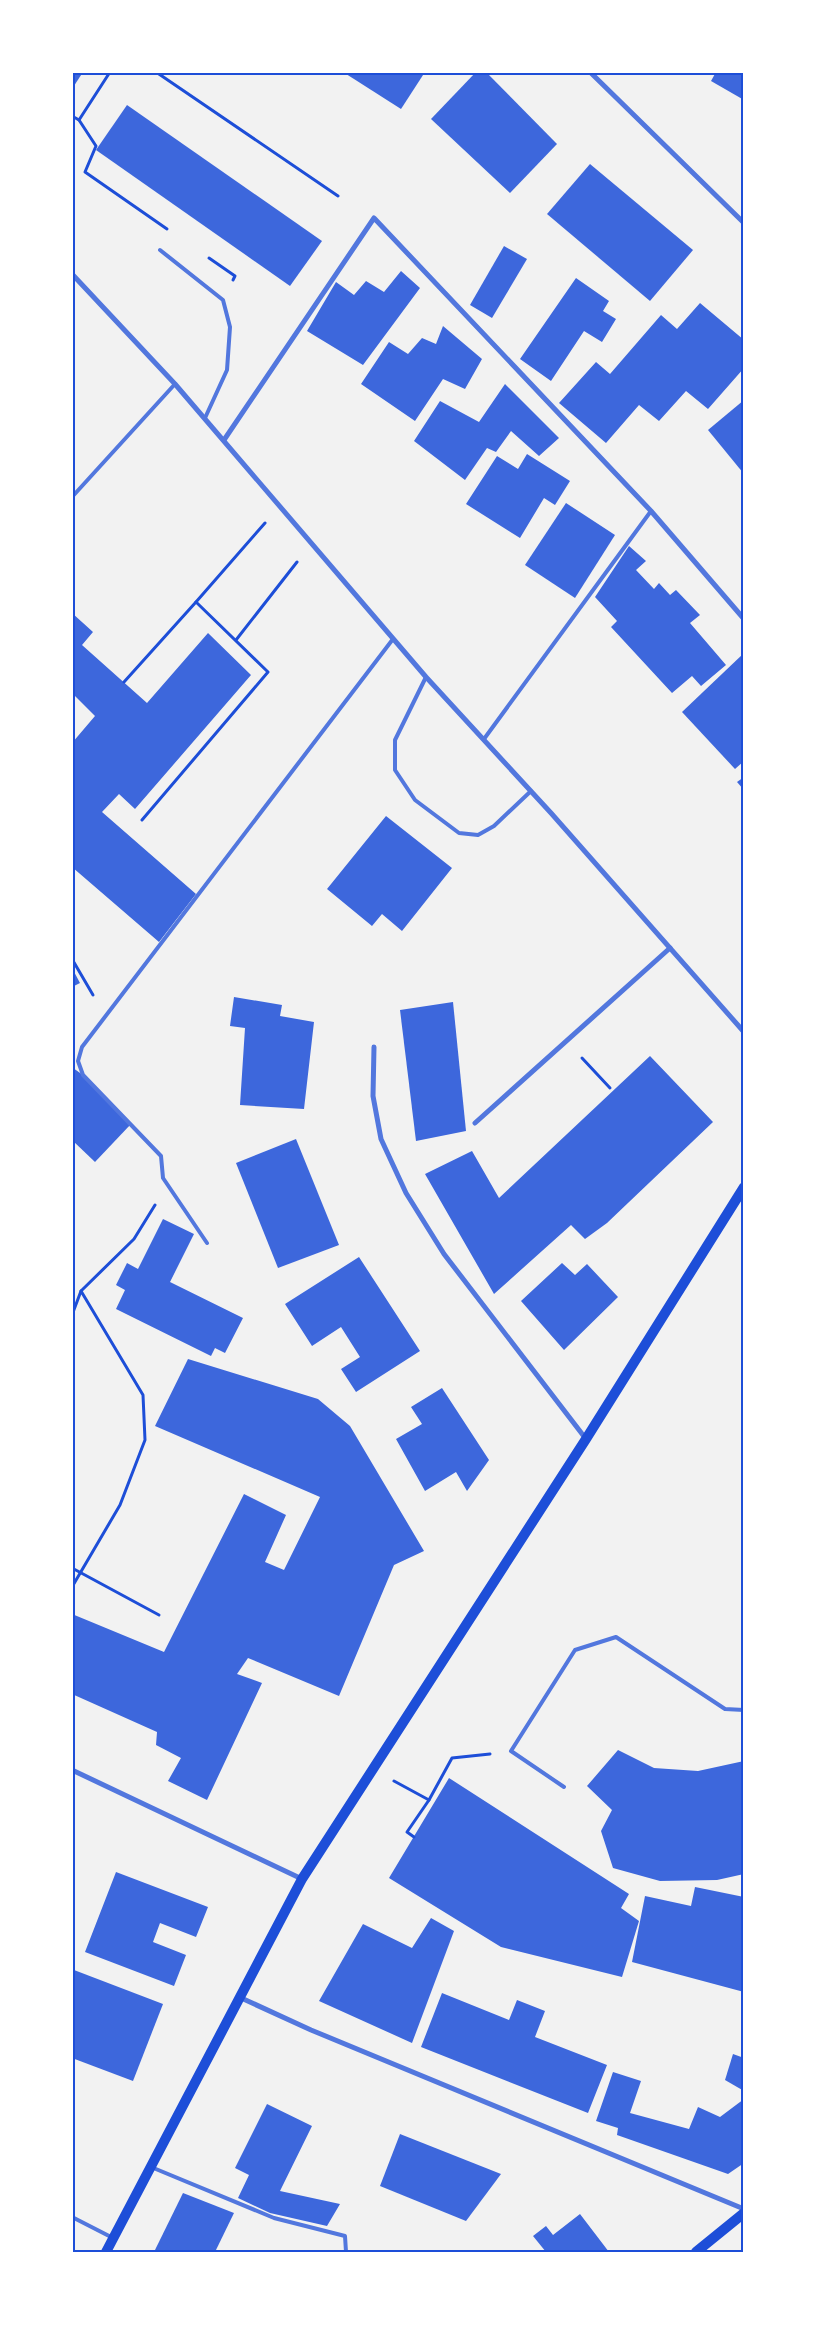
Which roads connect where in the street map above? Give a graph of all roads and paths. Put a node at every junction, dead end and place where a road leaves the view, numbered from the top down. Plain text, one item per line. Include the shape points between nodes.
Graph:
1 (110, 72) edge
2 (156, 72) edge
3 (590, 72) edge
4 (72, 116) edge
5 (80, 120) junction
6 (338, 196) dead end
7 (744, 222) edge
8 (172, 232) dead end
9 (160, 250) dead end
10 (204, 254) dead end
11 (72, 274) edge
12 (223, 300) junction
13 (175, 384) junction
14 (205, 418) junction
15 (224, 440) junction
16 (72, 497) edge
17 (280, 506) junction
18 (650, 511) junction
19 (312, 543) junction
20 (196, 602) junction
21 (744, 619) edge
22 (393, 639) junction
23 (236, 640) junction
24 (426, 677) junction
25 (124, 682) dead end
26 (484, 739) junction
27 (531, 791) junction
28 (142, 820) dead end
29 (670, 948) junction
30 (72, 959) edge
31 (104, 1018) junction
32 (744, 1032) edge
33 (374, 1047) dead end
34 (589, 1066) dead end
35 (610, 1088) dead end
36 (474, 1122) dead end
37 (166, 1182) junction
38 (744, 1187) edge
39 (207, 1243) dead end
40 (81, 1291) junction
41 (72, 1315) edge
42 (586, 1439) junction
43 (72, 1568) edge
44 (80, 1572) junction
45 (72, 1587) edge
46 (160, 1615) dead end
47 (744, 1710) edge
48 (511, 1751) junction
49 (72, 1770) edge
50 (374, 1770) junction
51 (564, 1787) dead end
52 (429, 1800) junction
53 (414, 1837) dead end
54 (302, 1879) junction
55 (239, 1996) junction
56 (151, 2167) junction
57 (744, 2209) edge
58 (744, 2214) edge
59 (72, 2217) edge
60 (113, 2238) junction
61 (106, 2252) edge
62 (346, 2252) edge
63 (696, 2252) edge

1 - 5 path
2 - 6 path
3 - 7 street
4 - 5 path
5 - 8 path via 96,146 85,172
9 - 12 lane
10 - 12 path via 235,276
11 - 13 street
12 - 14 lane via 230,327 227,370
13 - 14 street
13 - 16 lane
14 - 15 street
15 - 17 street
15 - 18 street via 374,218
17 - 19 street
17 - 20 path
18 - 21 street
18 - 26 lane
19 - 22 street
19 - 23 path
20 - 23 path
20 - 25 path
22 - 24 street
22 - 31 lane
23 - 28 path via 268,672
24 - 26 street
24 - 27 lane via 395,740 395,770 415,800 459,833 478,835 494,826
26 - 27 street
27 - 29 street
29 - 32 street
29 - 36 street
30 - 31 path
31 - 37 lane via 82,1046 78,1061 83,1075 161,1156
33 - 42 street via 373,1096 381,1139 406,1194 444,1254
34 - 35 path
37 - 39 lane
37 - 40 path via 134,1239
38 - 42 main road
40 - 41 path
40 - 44 path via 143,1395 145,1440 120,1506
42 - 50 main road
43 - 44 path
44 - 45 path
44 - 46 path
47 - 48 lane via 725,1709 616,1637 574,1650
48 - 51 lane
48 - 52 path via 452,1758
49 - 54 street
50 - 52 path
50 - 54 main road
52 - 53 path via 407,1832
54 - 55 main road
55 - 56 main road
55 - 57 street via 320,2034
56 - 60 main road
56 - 62 lane via 274,2218 345,2236
58 - 63 main road
59 - 60 lane
60 - 61 main road

